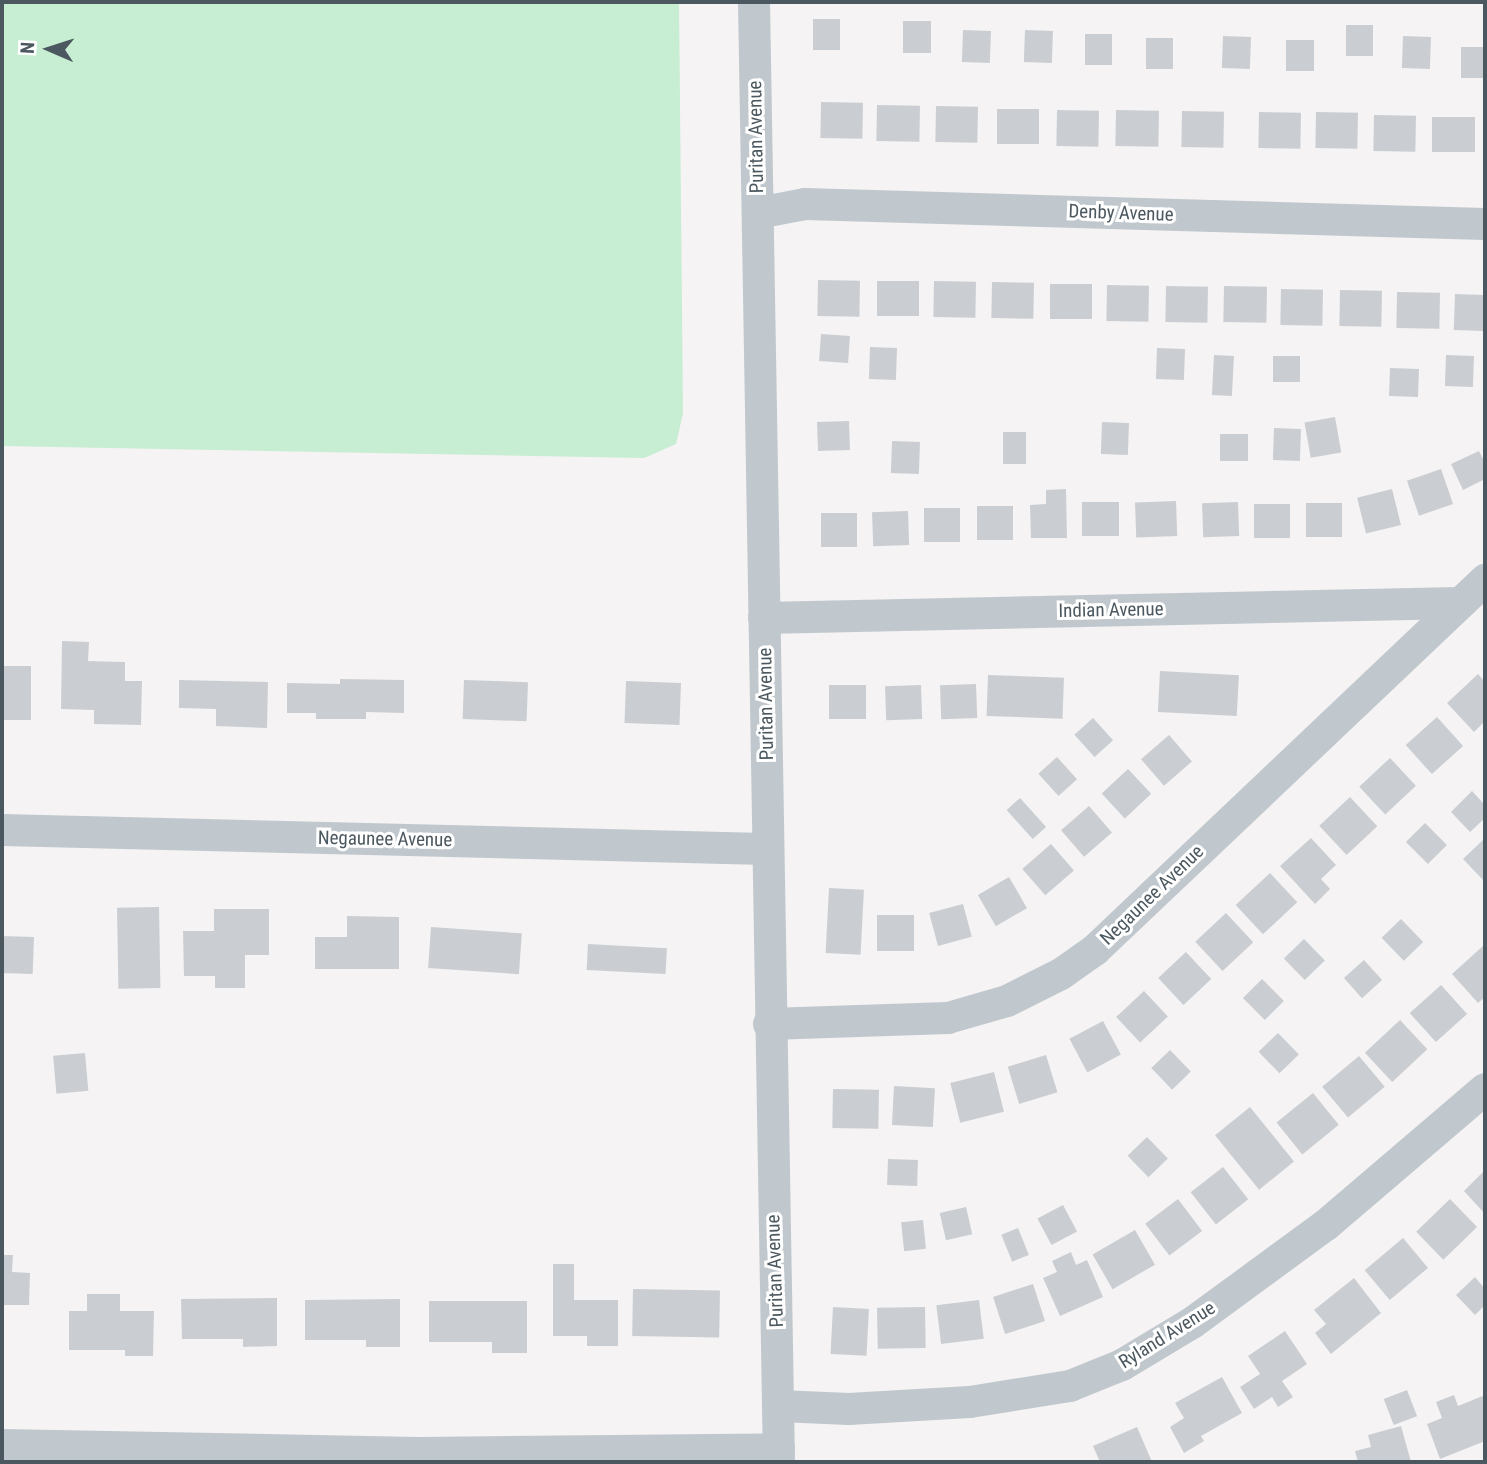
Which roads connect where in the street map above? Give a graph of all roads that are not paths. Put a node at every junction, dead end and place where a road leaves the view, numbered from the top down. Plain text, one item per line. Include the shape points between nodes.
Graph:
1 (754, 2) edge
2 (758, 213) junction
3 (1485, 223) edge
4 (1485, 580) edge
5 (1458, 603) junction
6 (764, 618) junction
7 (2, 830) edge
8 (768, 849) junction
9 (769, 1024) junction
10 (1485, 1090) edge
11 (779, 1406) junction
12 (2, 1445) edge
13 (779, 1456) edge

1 - 2 street, Puritan Avenue
2 - 3 street, Denby Avenue via 805,204
2 - 6 street, Puritan Avenue
4 - 5 street, Negaunee Avenue
5 - 6 street, Indian Avenue
5 - 9 street, Negaunee Avenue via 1095,950 1061,974 1007,1001 948,1018
6 - 8 street, Puritan Avenue
7 - 8 street, Negaunee Avenue
8 - 9 street, Puritan Avenue
9 - 11 street, Puritan Avenue
10 - 11 street, Ryland Avenue via 1306,1240 1192,1323 1122,1365 1070,1386 970,1402 849,1409
11 - 13 street, Puritan Avenue
12 - 13 street

